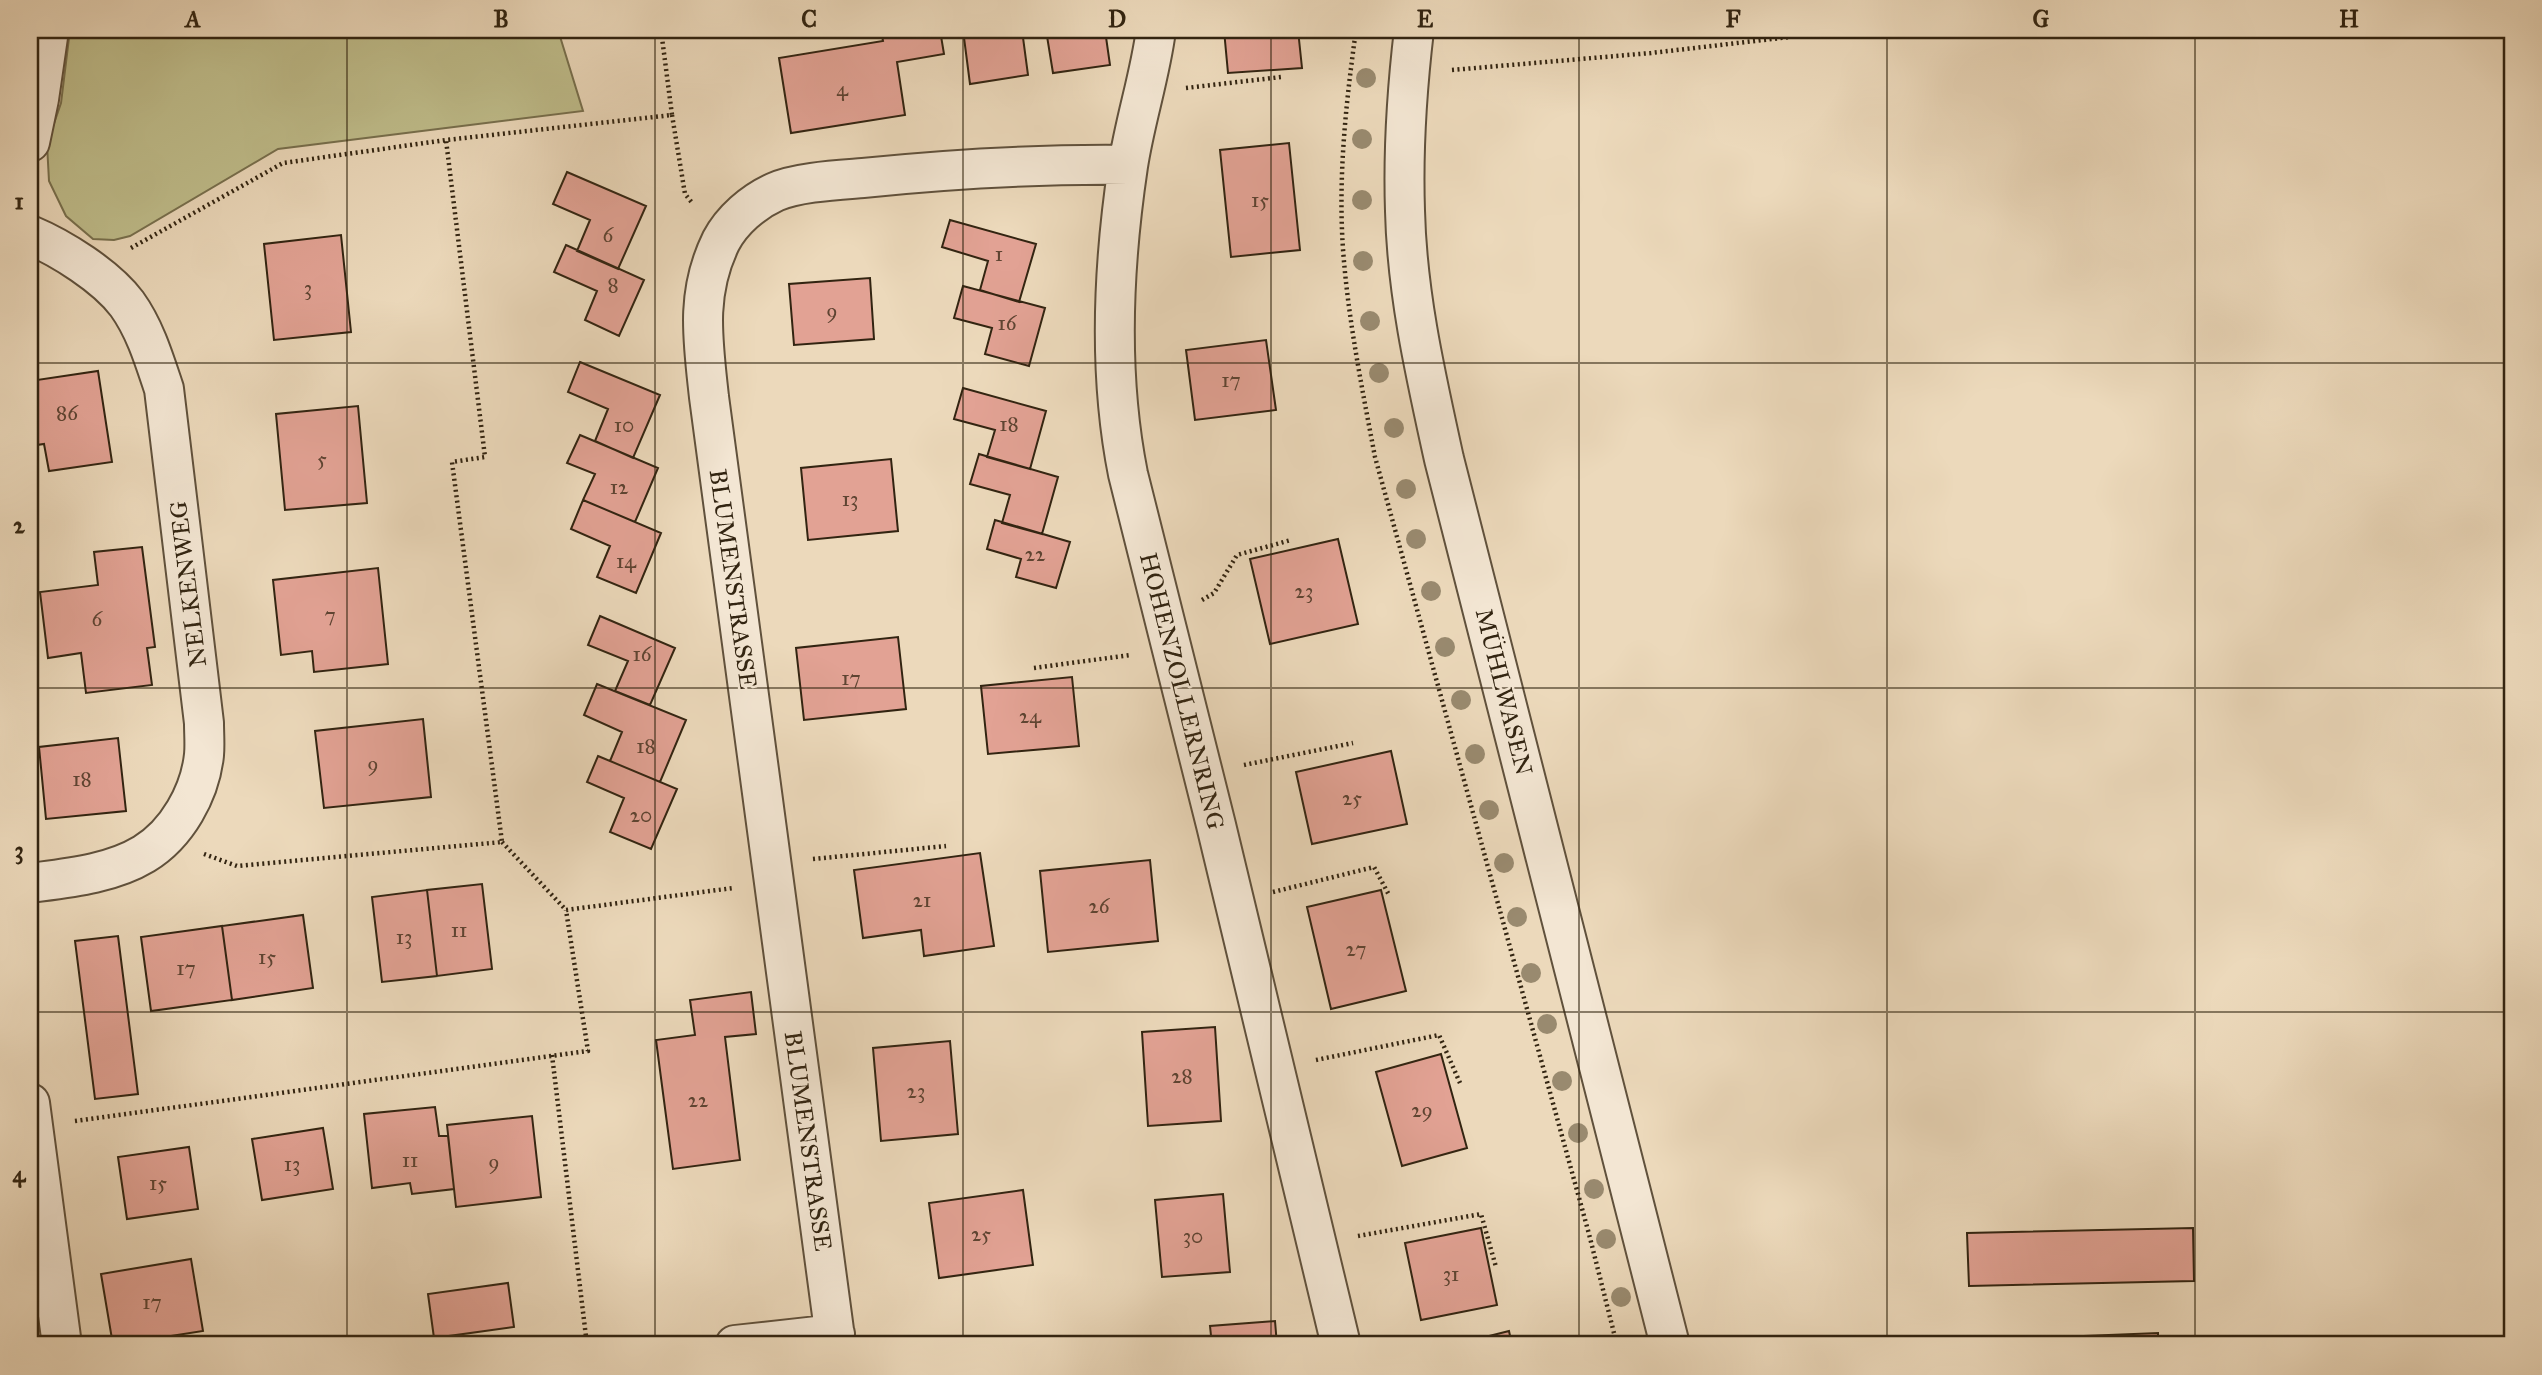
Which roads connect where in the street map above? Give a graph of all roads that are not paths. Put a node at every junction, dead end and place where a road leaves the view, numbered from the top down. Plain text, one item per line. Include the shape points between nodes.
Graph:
1 (49, 30) edge
2 (1156, 30) edge
3 (1414, 30) edge
4 (30, 142) edge
5 (1128, 165) junction
6 (30, 235) edge
7 (30, 883) edge
8 (31, 1115) edge
9 (835, 1340) edge
10 (62, 1345) edge
11 (735, 1345) edge
12 (1341, 1345) edge
13 (1670, 1345) edge

1 - 4 street
2 - 5 street, HOHENZOLLERNRING
3 - 13 street, MÜHLWASEN via 1405,210 1418,337
5 - 9 street, BLUMENSTRASSE via 1002,167 822,182 776,191 747,208 722,239 705,281 702,328 716,452
5 - 12 street, HOHENZOLLERNRING via 1120,246 1116,385 1120,435
6 - 7 street, NELKENWEG via 91,270 126,303 149,344 164,388 204,723 204,757 194,792 183,816 166,834 145,853 109,869
8 - 10 street
9 - 11 street

